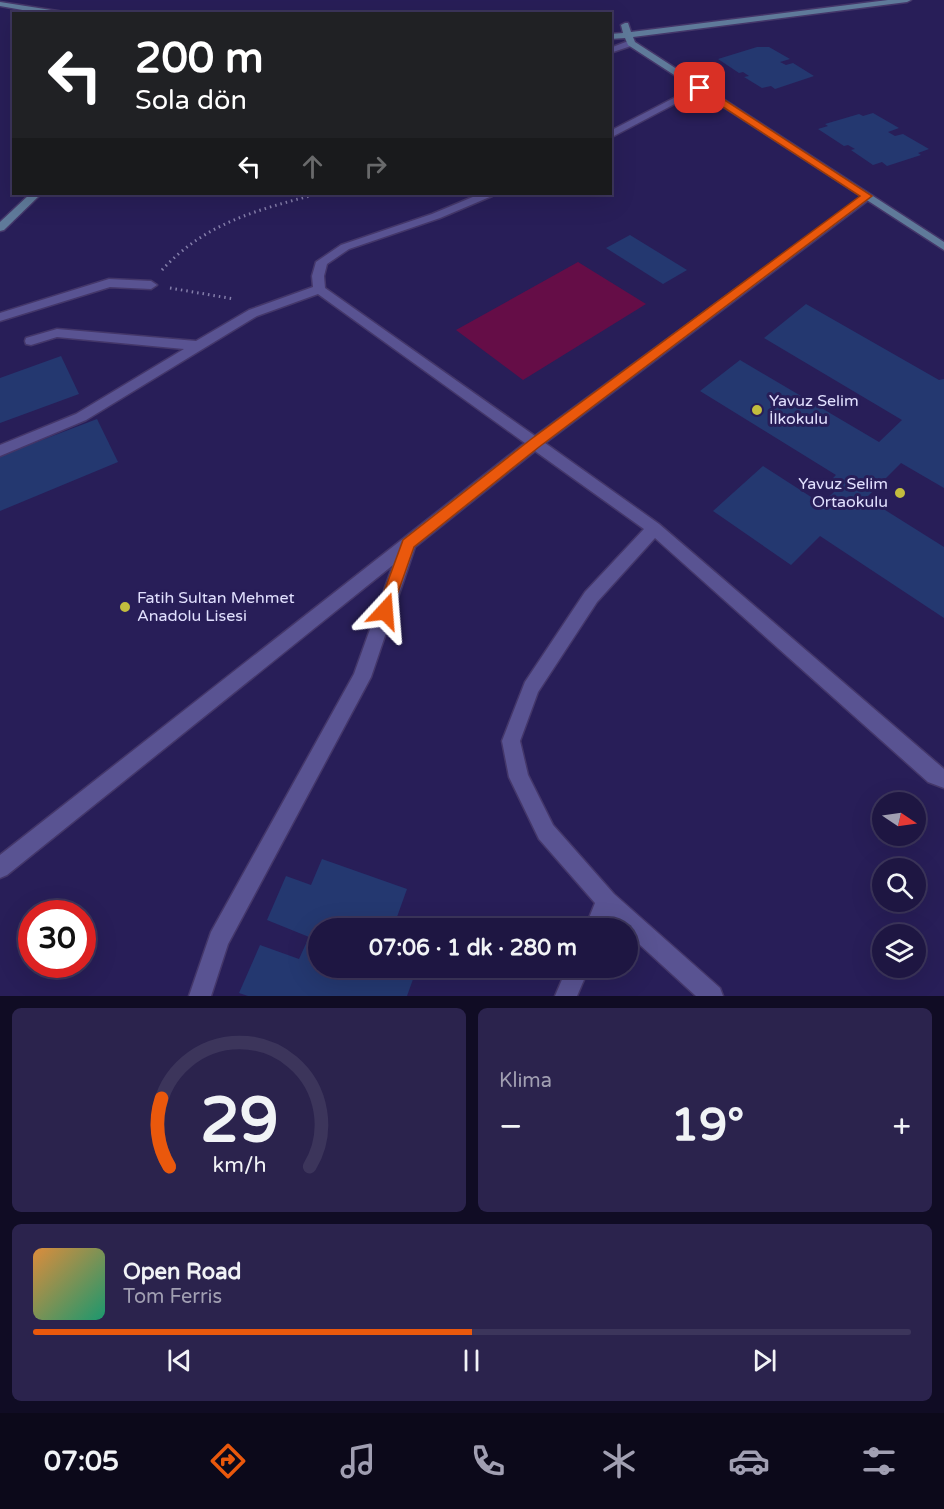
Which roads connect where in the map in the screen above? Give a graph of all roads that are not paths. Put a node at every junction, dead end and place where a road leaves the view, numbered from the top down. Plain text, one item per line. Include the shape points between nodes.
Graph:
1 (837, 0) edge
2 (908, 0) edge
3 (0, 4) edge
4 (51, 12) edge
5 (672, 20) dead end
6 (637, 24) dead end
7 (612, 28) edge
8 (628, 34) junction
9 (612, 37) edge
10 (612, 49) edge
11 (700, 88) junction
12 (612, 134) edge
13 (35, 195) edge
14 (486, 195) edge
15 (867, 196) junction
16 (0, 228) edge
17 (944, 247) edge
18 (151, 285) road end
19 (319, 289) junction
20 (0, 317) edge
21 (31, 340) dead end
22 (200, 345) junction
23 (535, 443) junction
24 (0, 451) edge
25 (654, 528) junction
26 (408, 544) junction
27 (944, 779) edge
28 (0, 868) edge
29 (607, 901) junction
30 (600, 918) edge
31 (574, 978) edge
32 (200, 996) edge
33 (566, 996) edge
34 (712, 996) edge

1 - 5 street
2 - 8 street
3 - 4 street
6 - 8 street
7 - 8 street
8 - 9 street
8 - 10 street
8 - 11 street
11 - 12 street
11 - 15 street
13 - 16 street
14 - 19 street via 345,247 322,262
15 - 17 street
15 - 23 street
18 - 20 street via 109,283
19 - 22 street via 253,313
19 - 23 street
21 - 22 street via 57,333
22 - 24 street via 81,417
23 - 25 street
23 - 26 street
25 - 27 street
25 - 29 street via 591,597 531,688 511,741 519,777 546,832
26 - 28 street
26 - 32 street via 362,677 219,940
29 - 30 street
29 - 34 street
31 - 33 street

